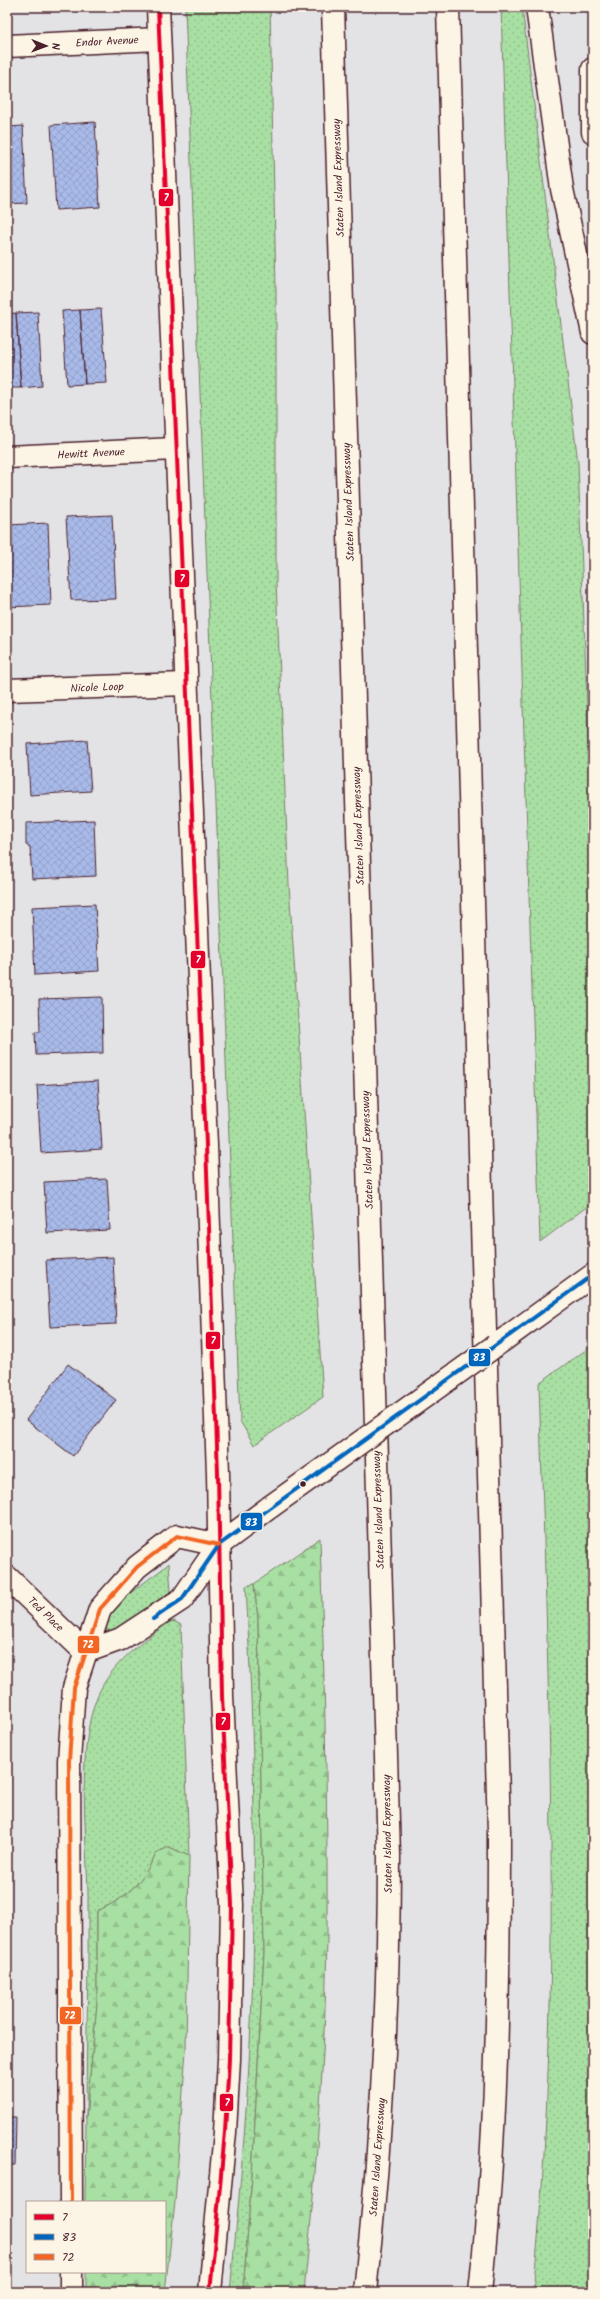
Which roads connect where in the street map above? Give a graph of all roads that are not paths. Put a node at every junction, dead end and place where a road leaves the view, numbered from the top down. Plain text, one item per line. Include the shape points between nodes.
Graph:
1 (158, 7) edge
2 (333, 7) edge
3 (448, 7) edge
4 (537, 7) edge
5 (159, 39) junction
6 (7, 46) edge
7 (593, 69) edge
8 (593, 132) edge
9 (593, 333) edge
10 (175, 449) junction
11 (7, 457) edge
12 (186, 684) junction
13 (7, 690) edge
14 (590, 1277) edge
15 (219, 1545) junction
16 (7, 1577) edge
17 (85, 1652) junction
18 (71, 2201) edge
19 (71, 2273) edge
20 (71, 2292) edge
21 (210, 2292) edge
22 (365, 2292) edge
23 (480, 2292) edge

1 - 5 main road
2 - 22 main road, Staten Island Expressway via 389,1855 384,2052
3 - 23 main road via 498,1824 498,2027
4 - 9 main road via 562,189
5 - 6 main road, Endor Avenue
5 - 10 main road
7 - 8 main road
10 - 11 main road, Hewitt Avenue
10 - 12 main road
12 - 13 main road, Nicole Loop
12 - 15 main road via 206,1145
14 - 15 main road, bridge
15 - 17 main road via 182,1599 121,1639
15 - 17 main road via 177,1536 137,1567 100,1609
15 - 21 main road via 232,1949 225,2132
16 - 17 main road, Ted Place
17 - 18 main road via 74,1688 69,1738
19 - 20 main road

